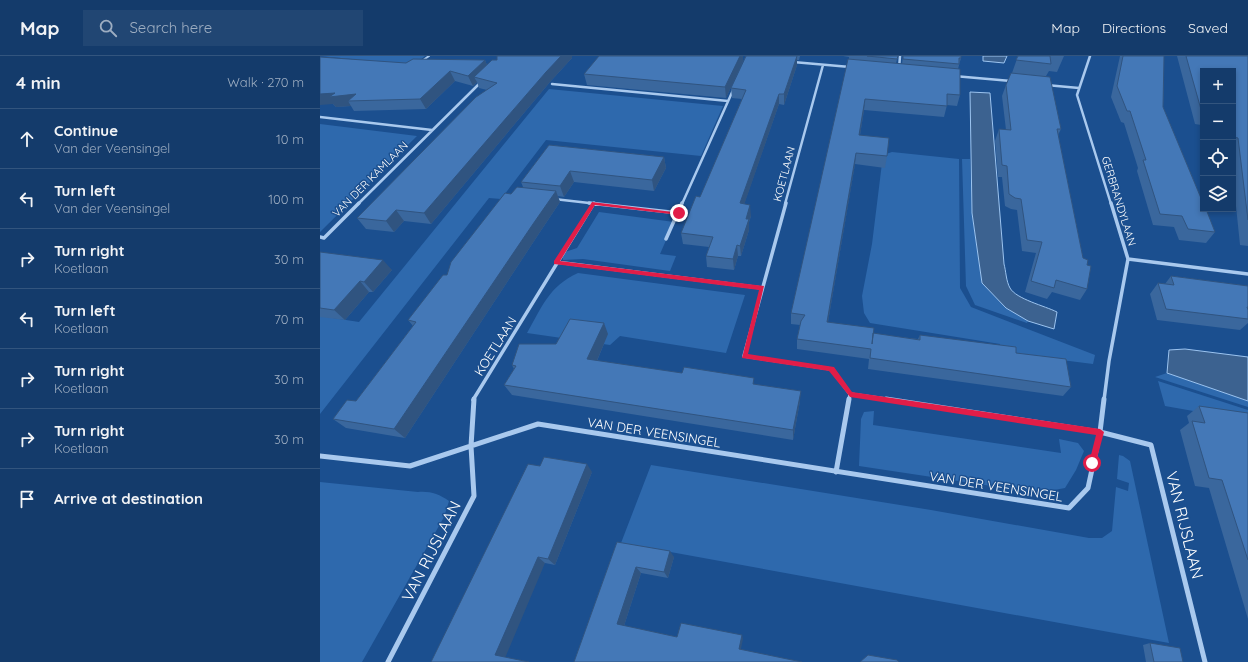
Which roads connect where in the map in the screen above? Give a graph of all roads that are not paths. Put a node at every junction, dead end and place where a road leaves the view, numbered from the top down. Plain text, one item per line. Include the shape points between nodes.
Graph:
1 (429, 56) edge
2 (900, 56) edge
3 (1090, 56) edge
4 (791, 62) edge
5 (823, 65) junction
6 (418, 66) edge
7 (852, 67) edge
8 (906, 72) edge
9 (954, 76) edge
10 (482, 80) edge
11 (1016, 82) edge
12 (552, 84) dead end
13 (1040, 84) edge
14 (734, 87) edge
15 (1079, 88) junction
16 (728, 101) junction
17 (320, 117) edge
18 (432, 130) junction
19 (550, 198) edge
20 (594, 203) junction
21 (679, 213) junction
22 (320, 237) edge
23 (666, 239) dead end
24 (1128, 259) junction
25 (556, 262) junction
26 (1248, 274) edge
27 (762, 288) junction
28 (850, 394) junction
29 (1100, 432) junction
30 (471, 446) junction
31 (320, 456) edge
32 (836, 472) junction
33 (388, 662) edge
34 (1205, 662) edge

1 - 6 lane
2 - 8 street via 898,71
3 - 15 street, GERBRANDYLAAN
4 - 5 street
5 - 7 street
5 - 27 street, KOETLAAN
9 - 11 street
10 - 18 street, VAN DER KAMLAAN
12 - 16 street
13 - 15 street
14 - 16 street
15 - 24 street, GERBRANDYLAAN via 1077,95
16 - 21 street
17 - 18 street, VAN DER KAMLAAN
18 - 22 street, VAN DER KAMLAAN via 324,238
19 - 20 street
20 - 21 street
20 - 25 street, KOETLAAN
21 - 23 street
24 - 26 street, GERBRANDYLAAN
24 - 29 street, VAN DER VEENSINGEL via 1109,361
25 - 27 street
25 - 30 street, KOETLAAN via 473,401
27 - 28 street, KOETLAAN via 744,356 831,369
28 - 29 street
28 - 32 street
29 - 32 street, VAN DER VEENSINGEL via 1088,488 1069,508
29 - 34 street, VAN RIJSLAAN via 1151,446
30 - 31 street, VAN DER VEENSINGEL via 410,466
30 - 32 street, VAN DER VEENSINGEL via 538,424
30 - 33 street, VAN RIJSLAAN via 474,496

